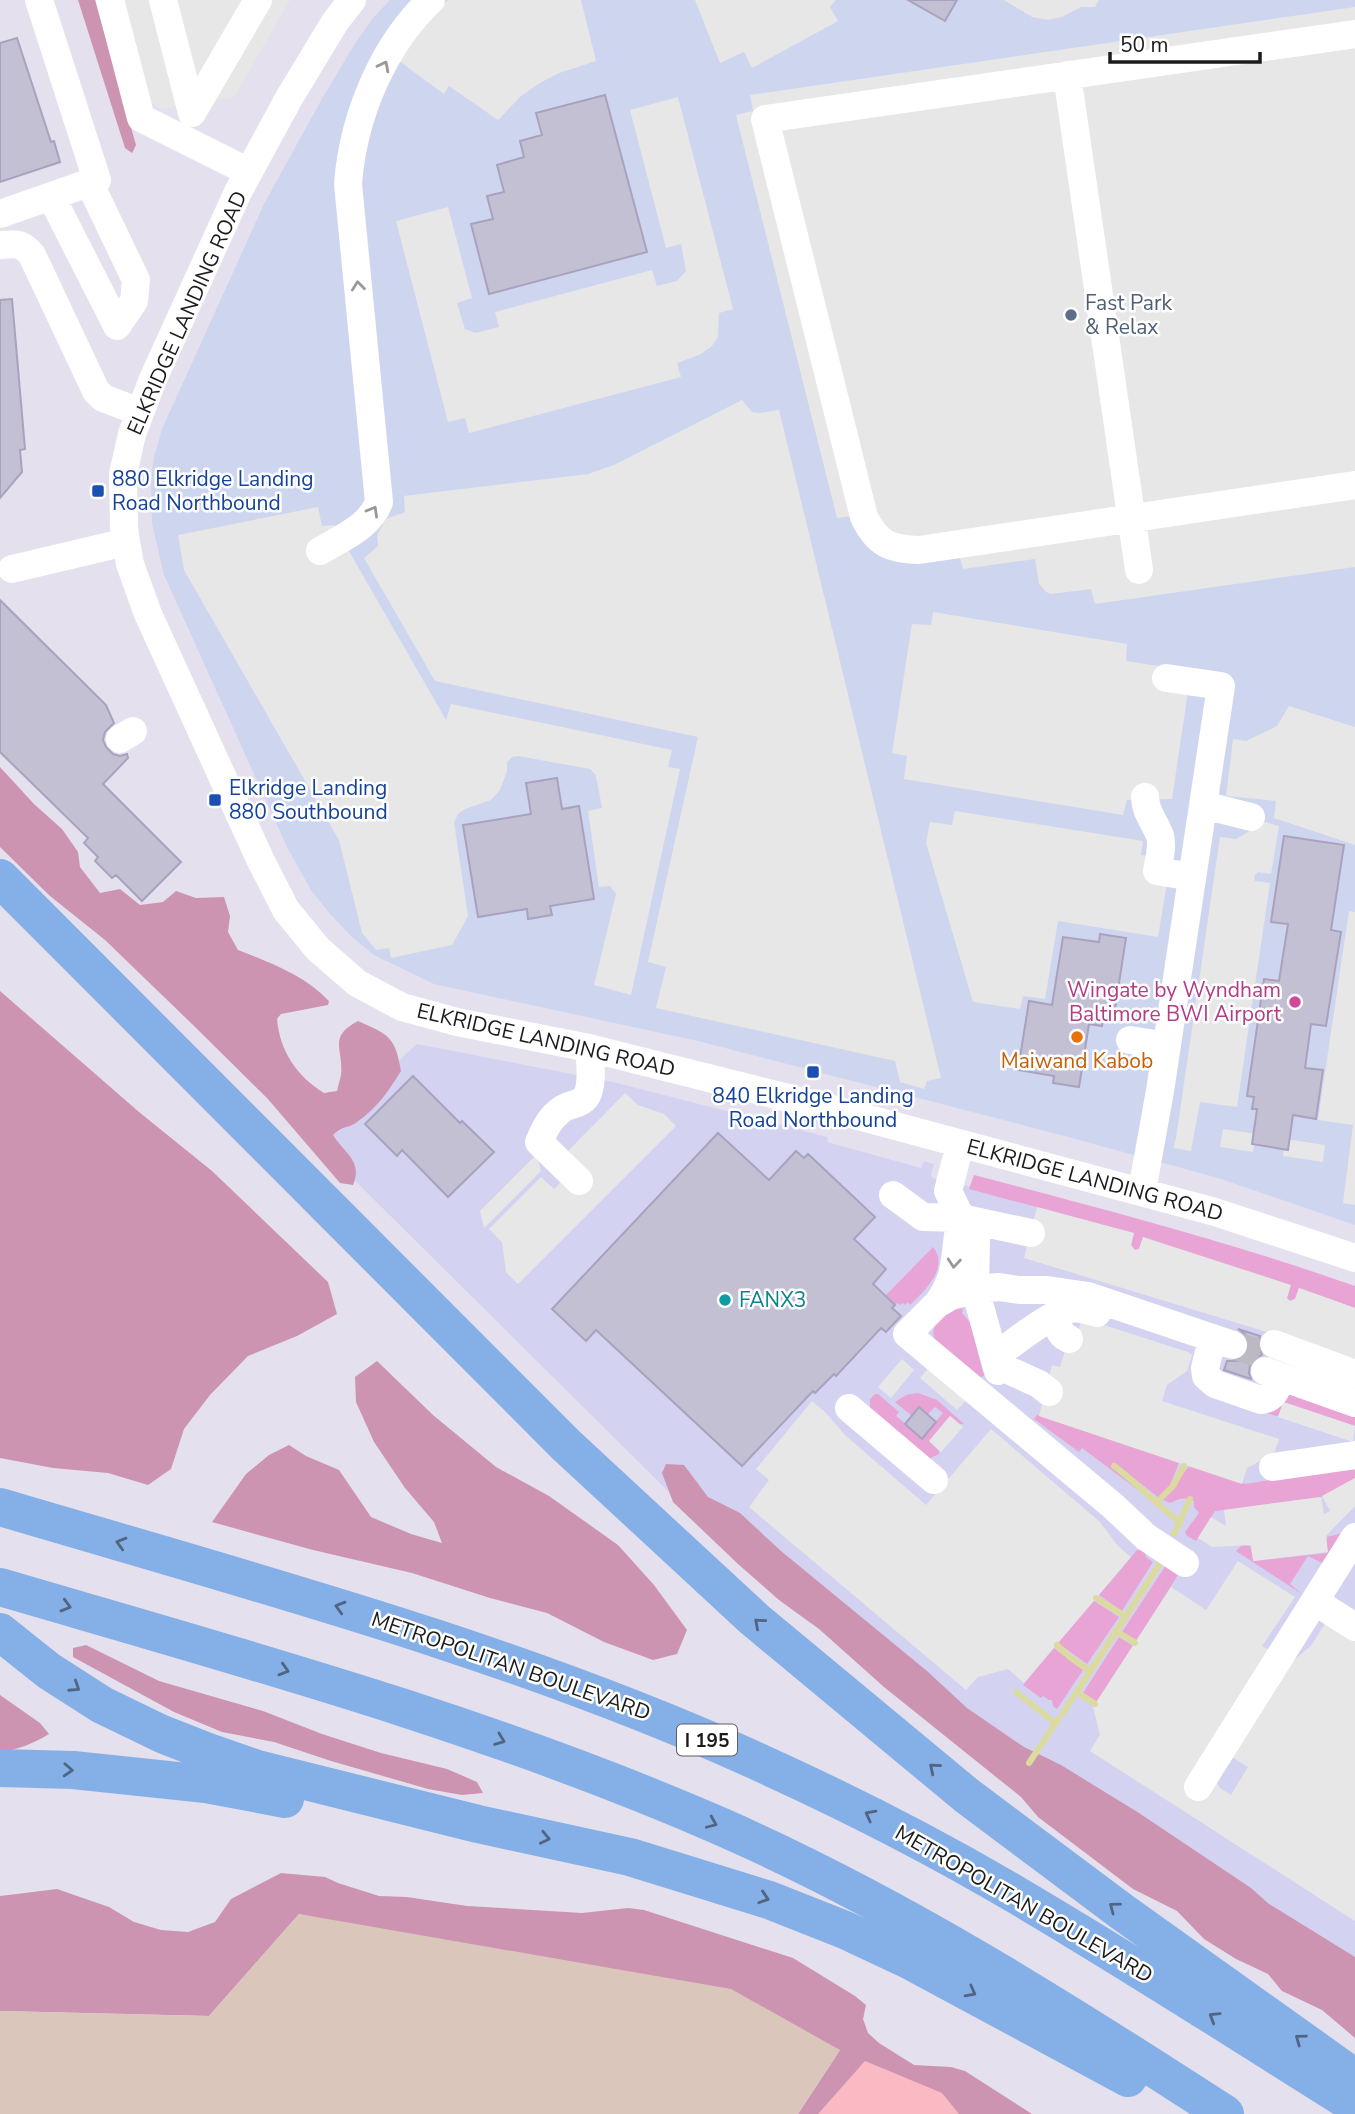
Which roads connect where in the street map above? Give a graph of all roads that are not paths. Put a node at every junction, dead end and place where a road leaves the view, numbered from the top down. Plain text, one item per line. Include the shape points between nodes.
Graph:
1 (39, 0) edge
2 (110, 0) edge
3 (163, 0) edge
4 (258, 0) edge
5 (352, 0) edge
6 (431, 0) edge
7 (1355, 33) edge
8 (1067, 75) junction
9 (187, 126) junction
10 (249, 172) junction
11 (89, 182) junction
12 (51, 196) junction
13 (5, 212) edge
14 (13, 246) edge
15 (140, 412) junction
16 (1355, 485) edge
17 (1132, 518) junction
18 (126, 542) junction
19 (320, 551) dead end
20 (12, 569) dead end
21 (1139, 570) dead end
22 (1166, 678) dead end
23 (1145, 797) dead end
24 (1203, 805) junction
25 (1251, 817) dead end
26 (1192, 877) junction
27 (0, 878) edge
28 (1130, 1040) dead end
29 (1167, 1046) junction
30 (589, 1048) junction
31 (960, 1144) junction
32 (579, 1181) dead end
33 (1142, 1191) junction
34 (893, 1195) dead end
35 (961, 1218) junction
36 (1031, 1233) dead end
37 (1355, 1258) edge
38 (975, 1289) junction
39 (1054, 1301) junction
40 (937, 1304) junction
41 (1069, 1339) dead end
42 (996, 1359) junction
43 (1272, 1362) junction
44 (1355, 1374) edge
45 (1355, 1388) edge
46 (1355, 1403) edge
47 (849, 1408) dead end
48 (996, 1408) junction
49 (1355, 1455) edge
50 (1273, 1467) dead end
51 (934, 1480) dead end
52 (0, 1507) edge
53 (1355, 1537) edge
54 (1185, 1563) dead end
55 (0, 1587) edge
56 (1316, 1602) junction
57 (1355, 1627) edge
58 (0, 1632) edge
59 (0, 1768) edge
60 (1198, 1787) dead end
61 (478, 1824) junction
62 (1355, 2078) edge
63 (1355, 2105) edge
64 (1196, 2114) edge
65 (1224, 2114) edge

1 - 11 street via 97,180
2 - 9 street via 141,118
3 - 9 street
4 - 9 street
5 - 10 street, ELKRIDGE LANDING ROAD via 289,98
19 -> 6 street via 367,521 379,502 348,184 350,159 372,88 396,42
7 - 8 street
8 - 17 street
8 - 17 street via 765,119 871,532 899,549 919,550
9 - 10 street
10 - 15 street, ELKRIDGE LANDING ROAD
11 - 12 street
11 - 12 street via 136,280 134,302 117,326
12 - 13 street
13 - 14 street
14 - 15 street via 32,255 96,391
15 - 18 street, ELKRIDGE LANDING ROAD via 123,474
16 - 17 street
17 - 21 street
18 - 20 street
18 - 30 street, ELKRIDGE LANDING ROAD via 148,614 260,859 286,910 318,949 357,983 402,1007
22 - 24 street via 1221,686
23 - 26 street via 1161,842 1157,871
24 - 25 street
24 - 26 street
26 - 29 street
62 -> 27 highway via 966,1795 754,1619 566,1445
28 - 29 street
29 - 33 street
30 - 31 street, ELKRIDGE LANDING ROAD
30 - 32 street via 588,1095 578,1104 563,1107 547,1123 540,1142
31 - 33 street, ELKRIDGE LANDING ROAD
31 - 35 street via 948,1191
33 - 37 street, ELKRIDGE LANDING ROAD
34 - 35 street via 923,1217
35 - 36 street
35 - 38 street via 976,1241
35 -> 40 street via 953,1275
38 - 39 street via 1019,1290
38 - 40 street
38 - 42 street
39 - 41 street via 1060,1333
39 - 42 street
39 - 43 street via 1227,1347 1205,1368 1206,1376 1215,1384 1261,1400 1274,1394
40 - 48 street via 906,1334
42 - 48 street via 1000,1394
42 - 48 street via 1049,1392 1022,1393
43 - 44 street
43 - 45 street
43 - 46 street
47 - 51 street
48 - 54 street via 1146,1537
49 - 50 street
63 -> 52 highway, METROPOLITAN BOULEVARD / I 195 via 1016,1894 861,1810 751,1759 649,1714 508,1662 367,1615
53 - 56 street
55 -> 65 highway via 483,1733 724,1828 906,1919 1076,2018
56 - 57 street
56 - 60 street
58 -> 61 highway via 103,1705 185,1743 257,1769
59 -> 61 highway via 73,1770 206,1784
61 -> 64 highway via 630,1857 769,1900 845,1930

